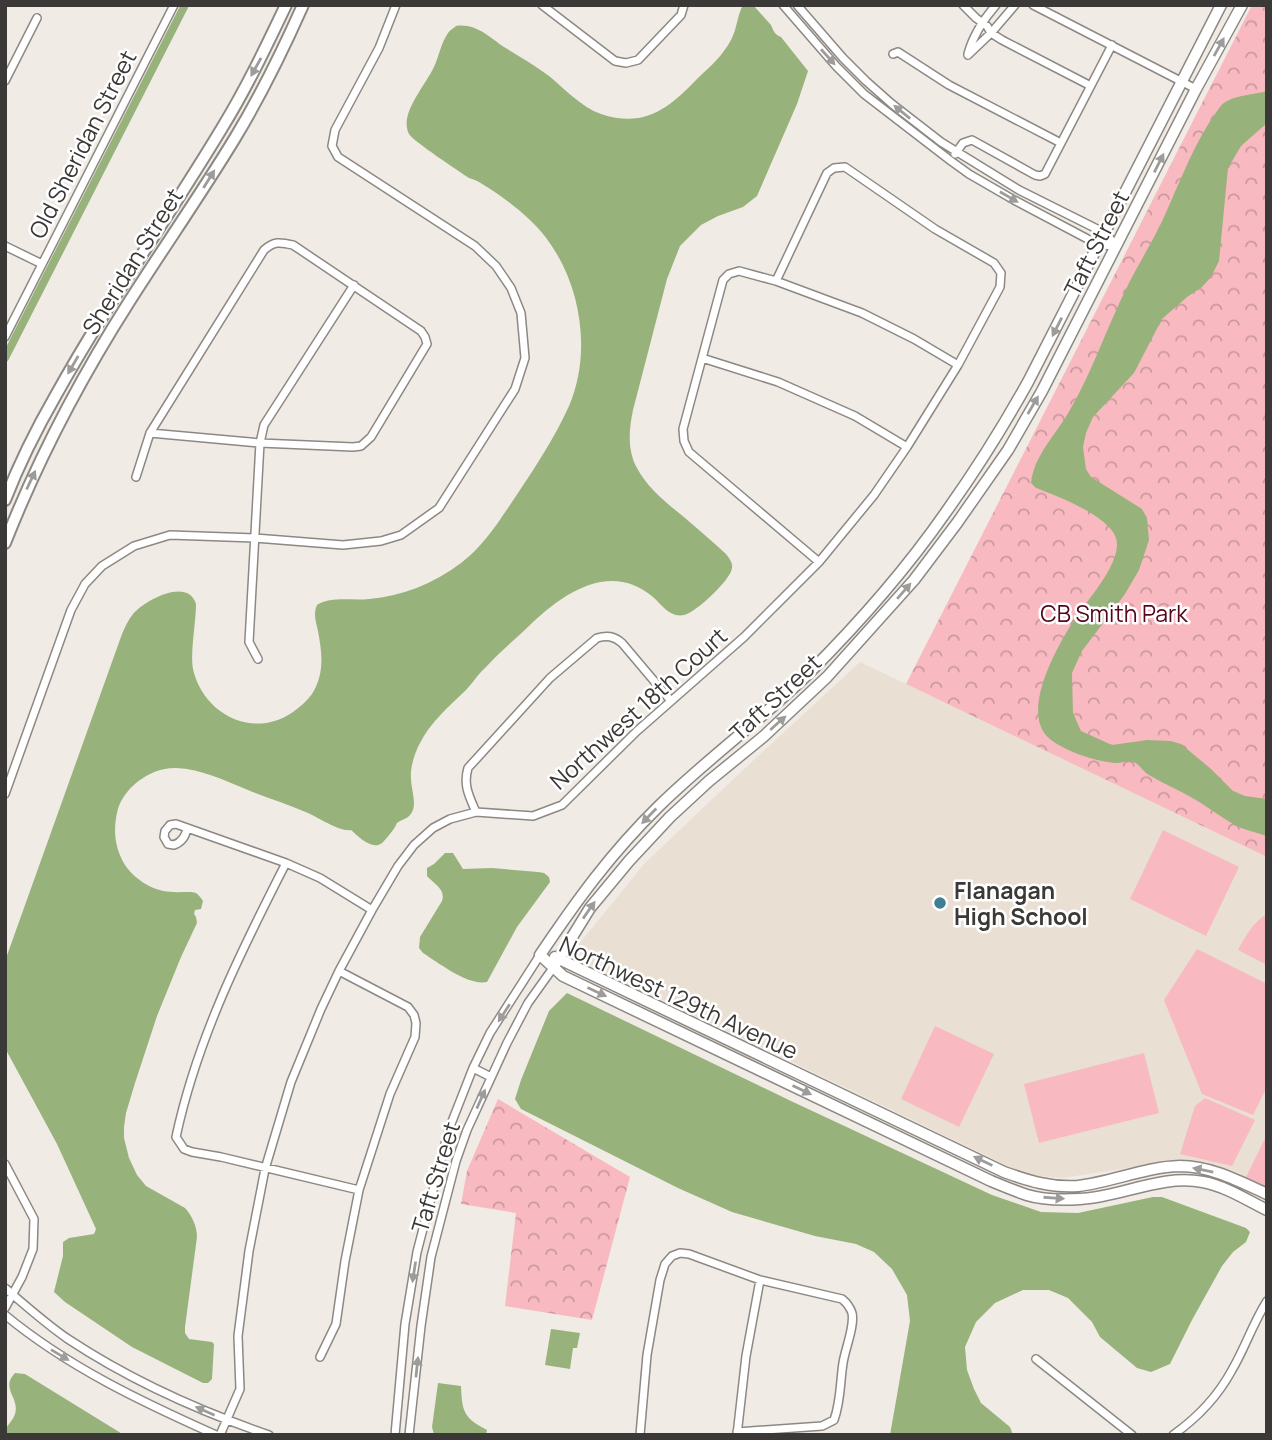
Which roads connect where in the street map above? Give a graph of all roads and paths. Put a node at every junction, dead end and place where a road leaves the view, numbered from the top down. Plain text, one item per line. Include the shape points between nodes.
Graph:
1 (174, 5) edge
2 (286, 5) edge
3 (303, 5) edge
4 (396, 5) edge
5 (542, 5) edge
6 (684, 5) edge
7 (783, 5) edge
8 (797, 5) edge
9 (963, 5) edge
10 (996, 5) edge
11 (1015, 5) edge
12 (1033, 5) edge
13 (1221, 5) edge
14 (1242, 5) edge
15 (37, 18) dead end
16 (982, 22) junction
17 (991, 33) junction
18 (1112, 45) junction
19 (892, 54) dead end
20 (5, 81) edge
21 (1182, 81) junction
22 (1087, 84) dead end
23 (1196, 89) junction
24 (1057, 141) dead end
25 (957, 152) junction
26 (951, 161) junction
27 (1105, 233) junction
28 (1099, 244) junction
29 (5, 246) edge
30 (1117, 246) junction
31 (43, 264) junction
32 (776, 281) junction
33 (354, 285) junction
34 (5, 337) edge
35 (702, 358) junction
36 (957, 365) junction
37 (150, 433) junction
38 (260, 443) junction
39 (907, 447) junction
40 (136, 477) dead end
41 (5, 500) edge
42 (255, 538) junction
43 (5, 543) edge
44 (819, 562) junction
45 (258, 659) dead end
46 (671, 701) junction
47 (699, 769) junction
48 (709, 781) junction
49 (5, 794) edge
50 (476, 812) junction
51 (187, 828) dead end
52 (286, 863) junction
53 (372, 910) junction
54 (540, 955) junction
55 (559, 958) junction
56 (553, 968) junction
57 (339, 971) junction
58 (472, 1068) junction
59 (491, 1077) junction
60 (876, 1109) junction
61 (879, 1126) junction
62 (5, 1164) edge
63 (265, 1169) junction
64 (359, 1190) junction
65 (1267, 1194) edge
66 (427, 1210) junction
67 (1267, 1210) edge
68 (441, 1213) junction
69 (761, 1280) junction
70 (5, 1288) edge
71 (12, 1294) junction
72 (1267, 1301) edge
73 (5, 1308) edge
74 (5, 1315) edge
75 (405, 1324) junction
76 (421, 1326) junction
77 (320, 1357) dead end
78 (1036, 1359) dead end
79 (226, 1420) junction
80 (737, 1433) edge
81 (218, 1435) edge
82 (269, 1435) edge
83 (395, 1435) edge
84 (409, 1435) edge
85 (640, 1435) edge
86 (1132, 1435) edge
87 (1173, 1435) edge

1 - 31 street, Old Sheridan Street
2 -> 41 main road, Sheridan Street via 223,127 72,365
43 -> 3 main road, Sheridan Street via 54,431 128,304 236,136
4 - 42 street via 379,48 335,130 332,146 338,157 475,246 496,265 520,313 525,358 515,390 439,508 401,535 343,545
5 - 6 street via 615,61 626,63 638,61 681,15
7 -> 26 street via 863,94
25 -> 8 street via 866,81
9 - 16 street
10 - 16 street
11 - 17 street
12 - 18 street
13 - 21 street, Taft Street
23 -> 14 street, Taft Street
15 - 20 street
16 - 17 street
16 - 17 street via 968,55
17 - 22 street
18 - 21 street
18 - 25 street via 1045,174 1035,175 972,140
19 - 24 street via 898,52 949,85
21 - 23 street
21 - 27 street, Taft Street
30 -> 23 street, Taft Street
25 - 26 street
25 - 27 street via 1019,191
26 -> 28 street
27 - 28 street, Taft Street
27 - 30 street
28 - 30 street
28 -> 47 street, Taft Street via 1028,383 945,514 840,641 753,725
29 - 31 street
48 -> 30 street, Taft Street via 808,696 914,580 1008,450
31 - 34 street, Old Sheridan Street
32 - 35 street via 739,271 723,280
32 - 36 street via 862,313
32 - 36 street, Northwest 18th Court via 822,180 834,168 845,167 916,217 994,262 1001,273 1000,287
33 - 37 street via 293,244 271,244
33 - 38 street via 264,425
33 - 38 street via 421,331 427,344 361,446
35 - 39 street via 789,387 855,416
35 - 44 street via 683,429 689,452
36 - 39 street, Northwest 18th Court
37 - 38 street
37 - 40 street
38 - 42 street
39 - 44 street, Northwest 18th Court
42 - 45 street via 249,642
42 - 49 street via 170,535 134,546 102,566 85,584 71,610
44 - 46 street, Northwest 18th Court
46 - 50 street, Northwest 18th Court via 562,805 533,816
46 - 50 street via 617,638 597,638 550,678 468,768 466,788
47 - 48 street
47 -> 54 street, Taft Street via 617,850
55 -> 48 street, Taft Street via 590,908 629,861
50 - 53 street, Northwest 18th Court via 433,828 414,845
51 - 52 street
52 - 53 street
52 - 63 street via 240,952 206,1035 176,1137 192,1152
53 - 57 street, Northwest 18th Court
54 - 55 street, Northwest 129th Avenue
54 - 56 street, Northwest 129th Avenue
54 -> 58 street, Taft Street
55 - 56 street, Taft Street
55 - 60 street, Northwest 129th Avenue
56 - 59 street, Taft Street via 528,1003
56 -> 61 street, Northwest 129th Avenue
57 - 63 street, Northwest 18th Court via 291,1082
57 - 64 street via 408,1007 416,1023 415,1037 390,1094
58 - 59 street
58 - 66 street, Taft Street
68 -> 59 street, Taft Street via 467,1130
60 - 61 street
65 -> 60 street, Northwest 129th Avenue via 1204,1168 1179,1166 1079,1186 1032,1182
61 -> 67 street, Northwest 129th Avenue via 1028,1195 1082,1199 1149,1185 1203,1182
62 - 71 street via 34,1219 33,1249
63 - 64 street
63 - 79 street, Northwest 18th Court via 238,1336 240,1389
64 - 77 street via 336,1324
66 - 68 street
66 -> 75 street, Taft Street
68 - 76 street, Taft Street
69 - 80 street
69 - 80 street via 842,1300 852,1311 852,1320 834,1420 822,1426
69 - 85 street via 689,1254 672,1256 665,1264 647,1355
70 - 71 street
71 - 73 street
79 -> 71 street via 153,1388 96,1356
72 - 87 street via 1216,1395
74 -> 81 street via 55,1353 144,1403
75 - 76 street
75 - 83 street, Taft Street
84 -> 76 street, Taft Street
78 - 86 street
79 - 81 street, Northwest 18th Court
79 - 82 street

